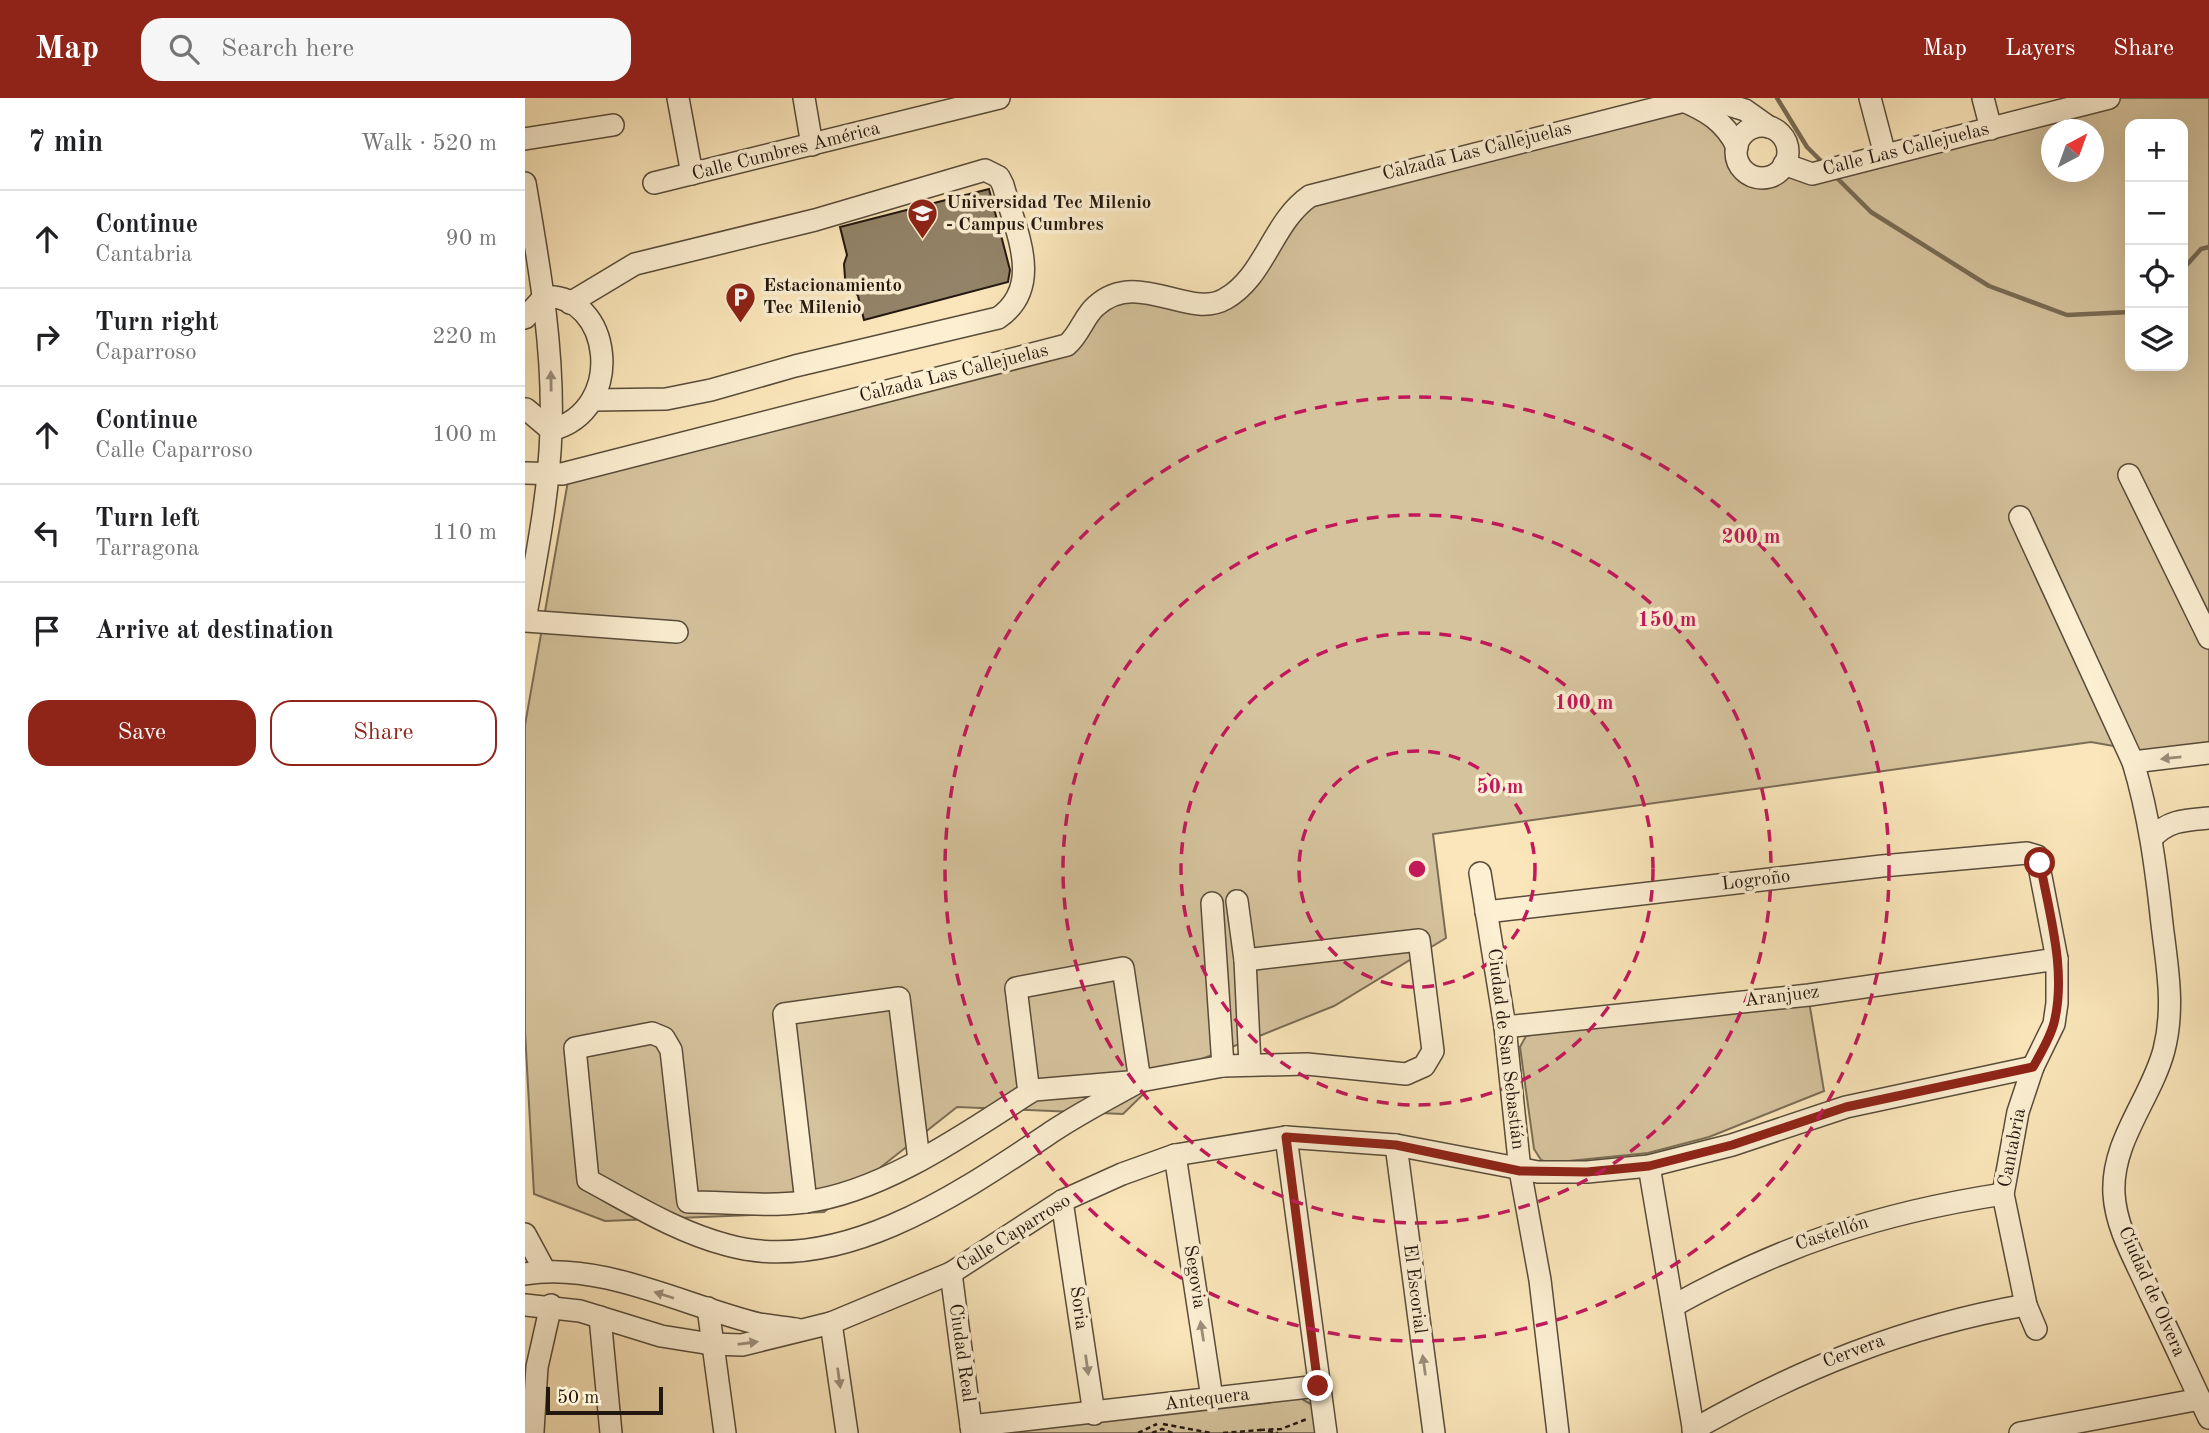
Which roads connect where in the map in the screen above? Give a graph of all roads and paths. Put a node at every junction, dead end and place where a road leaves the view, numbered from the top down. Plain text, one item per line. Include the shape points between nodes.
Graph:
1 (678, 98) edge
2 (804, 98) edge
3 (999, 98) edge
4 (1706, 98) edge
5 (1870, 98) edge
6 (1983, 98) edge
7 (1688, 99) edge
8 (2104, 99) edge
9 (931, 107) edge
10 (613, 125) dead end
11 (1769, 127) junction
12 (1991, 129) junction
13 (525, 139) edge
14 (812, 145) junction
15 (1737, 146) junction
16 (1885, 155) junction
17 (1784, 164) junction
18 (692, 174) junction
19 (525, 183) edge
20 (654, 184) dead end
21 (531, 256) edge
22 (544, 297) junction
23 (570, 303) junction
24 (525, 318) edge
25 (525, 399) edge
26 (593, 400) junction
27 (526, 409) edge
28 (525, 419) edge
29 (551, 430) junction
30 (525, 473) edge
31 (548, 474) junction
32 (2129, 475) dead end
33 (2020, 517) dead end
34 (525, 621) edge
35 (677, 632) dead end
36 (2209, 638) edge
37 (2209, 754) edge
38 (2133, 762) junction
39 (2209, 818) edge
40 (2152, 838) junction
41 (2027, 853) joint
42 (1480, 873) dead end
43 (1237, 901) dead end
44 (1212, 903) dead end
45 (1486, 912) junction
46 (2057, 959) junction
47 (1245, 960) junction
48 (1505, 1027) junction
49 (1250, 1065) junction
50 (1223, 1066) junction
51 (2033, 1067) junction
52 (1140, 1081) junction
53 (1029, 1093) junction
54 (1286, 1137) junction
55 (1396, 1145) junction
56 (1175, 1155) junction
57 (919, 1160) junction
58 (1649, 1166) junction
59 (1520, 1171) junction
60 (2003, 1194) junction
61 (1062, 1201) junction
62 (806, 1202) junction
63 (525, 1234) edge
64 (535, 1272) edge
65 (951, 1273) junction
66 (539, 1305) edge
67 (2026, 1305) junction
68 (1673, 1306) junction
69 (708, 1308) junction
70 (600, 1317) junction
71 (831, 1323) junction
72 (2036, 1329) dead end
73 (801, 1330) junction
74 (711, 1344) junction
75 (532, 1360) edge
76 (1318, 1386) junction
77 (1212, 1398) junction
78 (1322, 1408) junction
79 (2204, 1408) edge
80 (1094, 1414) junction
81 (971, 1430) edge
82 (1260, 1430) junction
83 (533, 1432) edge
84 (1694, 1432) edge
85 (611, 1433) edge
86 (725, 1433) edge
87 (847, 1433) edge
88 (1138, 1433) edge
89 (1152, 1433) edge
90 (1173, 1433) edge
91 (1212, 1433) edge
92 (1223, 1433) edge
93 (1278, 1433) edge
94 (1326, 1433) edge
95 (1434, 1433) edge
96 (1558, 1433) edge
97 (2020, 1433) edge

1 - 18 street
2 - 14 street
3 - 9 street, Calle Cumbres América
4 - 11 street via 1745,110
5 - 16 street
6 - 12 street
7 - 15 street, Calzada Las Callejuelas via 1716,118
7 - 31 street, Calzada Las Callejuelas via 1310,196 1284,219 1249,278 1223,301 1206,306 1136,291 1112,296 1095,306 1067,345
8 - 12 street, Calle Las Callejuelas
9 - 14 street, Calle Cumbres América
10 - 13 street
11 - 15 street via 1752,128
11 - 17 street via 1787,145
12 - 16 street, Calle Las Callejuelas
14 - 18 street, Calle Cumbres América
15 - 17 street via 1739,163 1751,175 1767,177
16 - 17 street, Calle Las Callejuelas via 1812,174
18 - 20 street, Calle Cumbres América
19 - 21 street
21 - 22 street
22 - 23 street
22 - 24 street
29 -> 22 street
23 - 26 street via 599,340 602,373
23 - 26 street via 635,264 815,220 985,170 999,177 1003,185 1026,273 1019,298 998,318 711,390 666,399
25 - 27 street
26 - 29 street via 568,426
27 - 28 street
27 - 29 street
29 - 31 street
30 - 31 street, Calzada Las Callejuelas
31 - 34 street
32 - 36 street
33 - 38 street, Ciudad de Olvera
34 - 35 street
37 -> 38 street
38 - 40 street, Ciudad de Olvera
39 - 40 street via 2181,820 2162,827
40 - 79 street, Ciudad de Olvera via 2171,998 2169,1026 2158,1071 2116,1164 2114,1195 2123,1233
41 - 45 street, Logroño
41 - 46 street, Cantabria via 2040,863
42 - 45 street, Ciudad de San Sebastián
43 - 47 street
44 - 50 street
45 - 48 street, Ciudad de San Sebastián
46 - 48 street, Aranjuez via 1809,995
46 - 51 street, Cantabria via 2054,1024
47 - 49 street
47 - 49 street via 1419,940 1433,1051 1424,1066 1406,1074 1307,1064
48 - 59 street, Ciudad de San Sebastián
49 - 50 street
50 - 52 street
51 - 58 street, Calle Caparroso via 1846,1107 1732,1145
51 - 60 street, Cantabria via 2010,1144
52 - 53 street
52 - 53 street via 1123,968 1016,988
52 - 62 street via 918,1216 855,1239 789,1252 729,1246 684,1230 588,1180 575,1048 652,1033 664,1038 671,1050 688,1202
53 - 57 street
54 - 55 street, Calle Caparroso
54 - 56 street, Calle Caparroso
54 - 76 street
55 - 59 street, Calle Caparroso
95 -> 55 street, El Escorial
56 - 61 street, Calle Caparroso
77 -> 56 street, Segovia
57 - 62 street via 850,1192
57 - 62 street via 899,998 784,1014
58 - 59 street, Calle Caparroso via 1587,1172
58 - 68 street
59 - 96 street, Ciudad de San Sebastián via 1540,1280
60 - 67 street, Cantabria
60 - 68 street, Castellón via 1903,1213 1786,1249
61 - 65 street, Calle Caparroso
61 -> 80 street, Soria
63 - 64 street
69 -> 64 street, Calle Caparroso via 644,1288 561,1271
65 - 71 street, Calle Caparroso
65 - 81 street, Ciudad Real
66 - 70 street, Calle Caparroso
66 - 75 street
67 - 72 street, Cantabria
67 - 84 street, Cervera via 1913,1330 1824,1362 1752,1396
68 - 84 street
69 - 73 street, Calle Caparroso via 760,1324
69 - 74 street
70 - 74 street, Calle Caparroso
70 - 85 street
71 - 73 street, Calle Caparroso
71 -> 87 street
74 -> 73 street, Calle Caparroso via 742,1345
74 - 86 street
75 - 83 street
76 - 77 street, Antequera
76 - 78 street
77 - 80 street, Antequera
78 - 82 path via 1311,1418 1281,1429
78 - 94 street
79 - 97 street
80 - 81 street, Antequera
82 - 92 path
82 - 93 path
88 - 91 path via 1161,1423
89 - 90 path via 1162,1429

